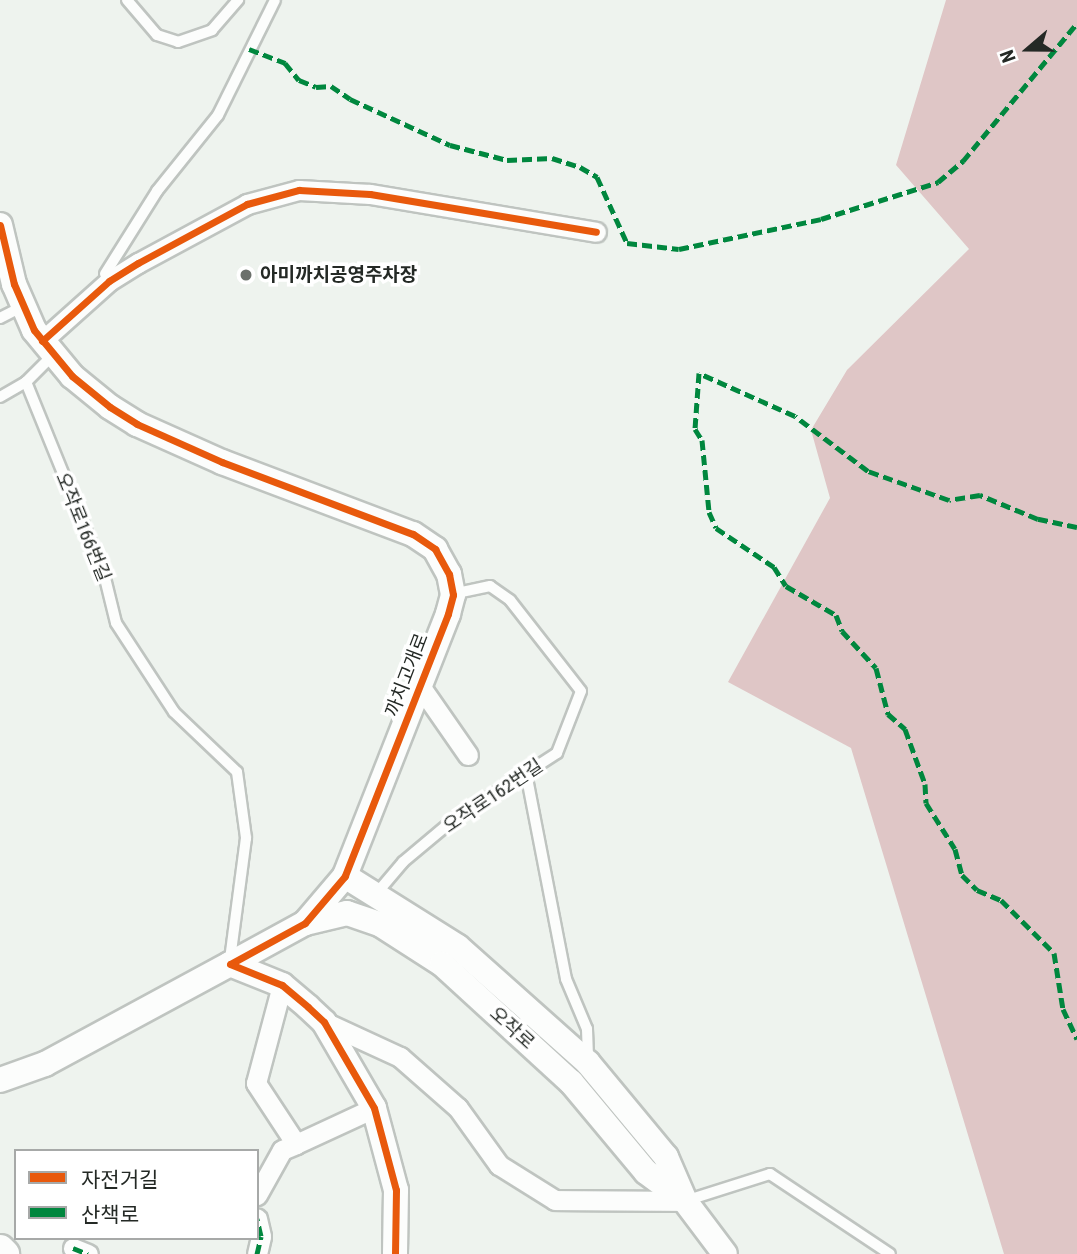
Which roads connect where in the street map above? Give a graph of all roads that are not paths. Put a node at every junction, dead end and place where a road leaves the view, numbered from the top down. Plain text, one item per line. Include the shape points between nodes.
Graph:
1 (127, 0) edge
2 (238, 0) edge
3 (275, 0) edge
4 (0, 225) edge
5 (597, 238) dead end
6 (105, 274) dead end
7 (9, 298) edge
8 (48, 349) junction
9 (26, 382) junction
10 (0, 397) edge
11 (453, 594) junction
12 (420, 685) junction
13 (468, 755) dead end
14 (526, 774) junction
15 (345, 876) junction
16 (375, 894) junction
17 (305, 923) junction
18 (230, 964) junction
19 (282, 985) junction
20 (324, 1022) junction
21 (588, 1063) junction
22 (0, 1080) edge
23 (374, 1108) junction
24 (296, 1144) junction
25 (259, 1191) edge
26 (685, 1201) junction
27 (259, 1227) edge
28 (0, 1250) edge
29 (4, 1254) edge
30 (257, 1254) edge
31 (396, 1254) edge
32 (725, 1254) edge
33 (890, 1254) edge

1 - 2 lane via 156,35 178,42 212,30
3 - 6 lane via 218,115 157,191
4 - 7 street
5 - 8 street via 370,194 299,190 247,204 109,281
7 - 8 street
8 - 9 lane
8 - 11 street via 110,407 137,424 222,462 414,534 435,549
9 - 10 lane
9 - 18 lane, 오작로166번길 via 104,574 116,623 174,712 237,772 246,838
11 - 12 street, 까치고개로
11 - 14 lane, 오작로162번길 via 490,586 510,600 580,691 558,753
12 - 13 street
12 - 15 street, 까치고개로
14 - 16 lane, 오작로162번길 via 452,821 403,862
14 - 21 lane via 566,979 587,1029
15 - 16 street, 오작로
15 - 17 street, 까치고개로
16 - 21 street, 오작로 via 458,947
17 - 18 street, 까치고개로
17 - 26 street, 오작로 via 347,913 382,925 442,964 570,1082 646,1172
18 - 19 street
18 - 22 street via 45,1064
19 - 20 street
19 - 24 street via 256,1083
20 - 23 street
20 - 26 street via 400,1057 458,1108 499,1165 555,1200
21 - 26 street, 오작로 via 666,1157
23 - 24 street
23 - 31 street via 396,1190
24 - 25 street via 282,1150
26 - 32 street, 오작로
26 - 33 lane via 770,1174
27 - 30 street
28 - 29 main road

